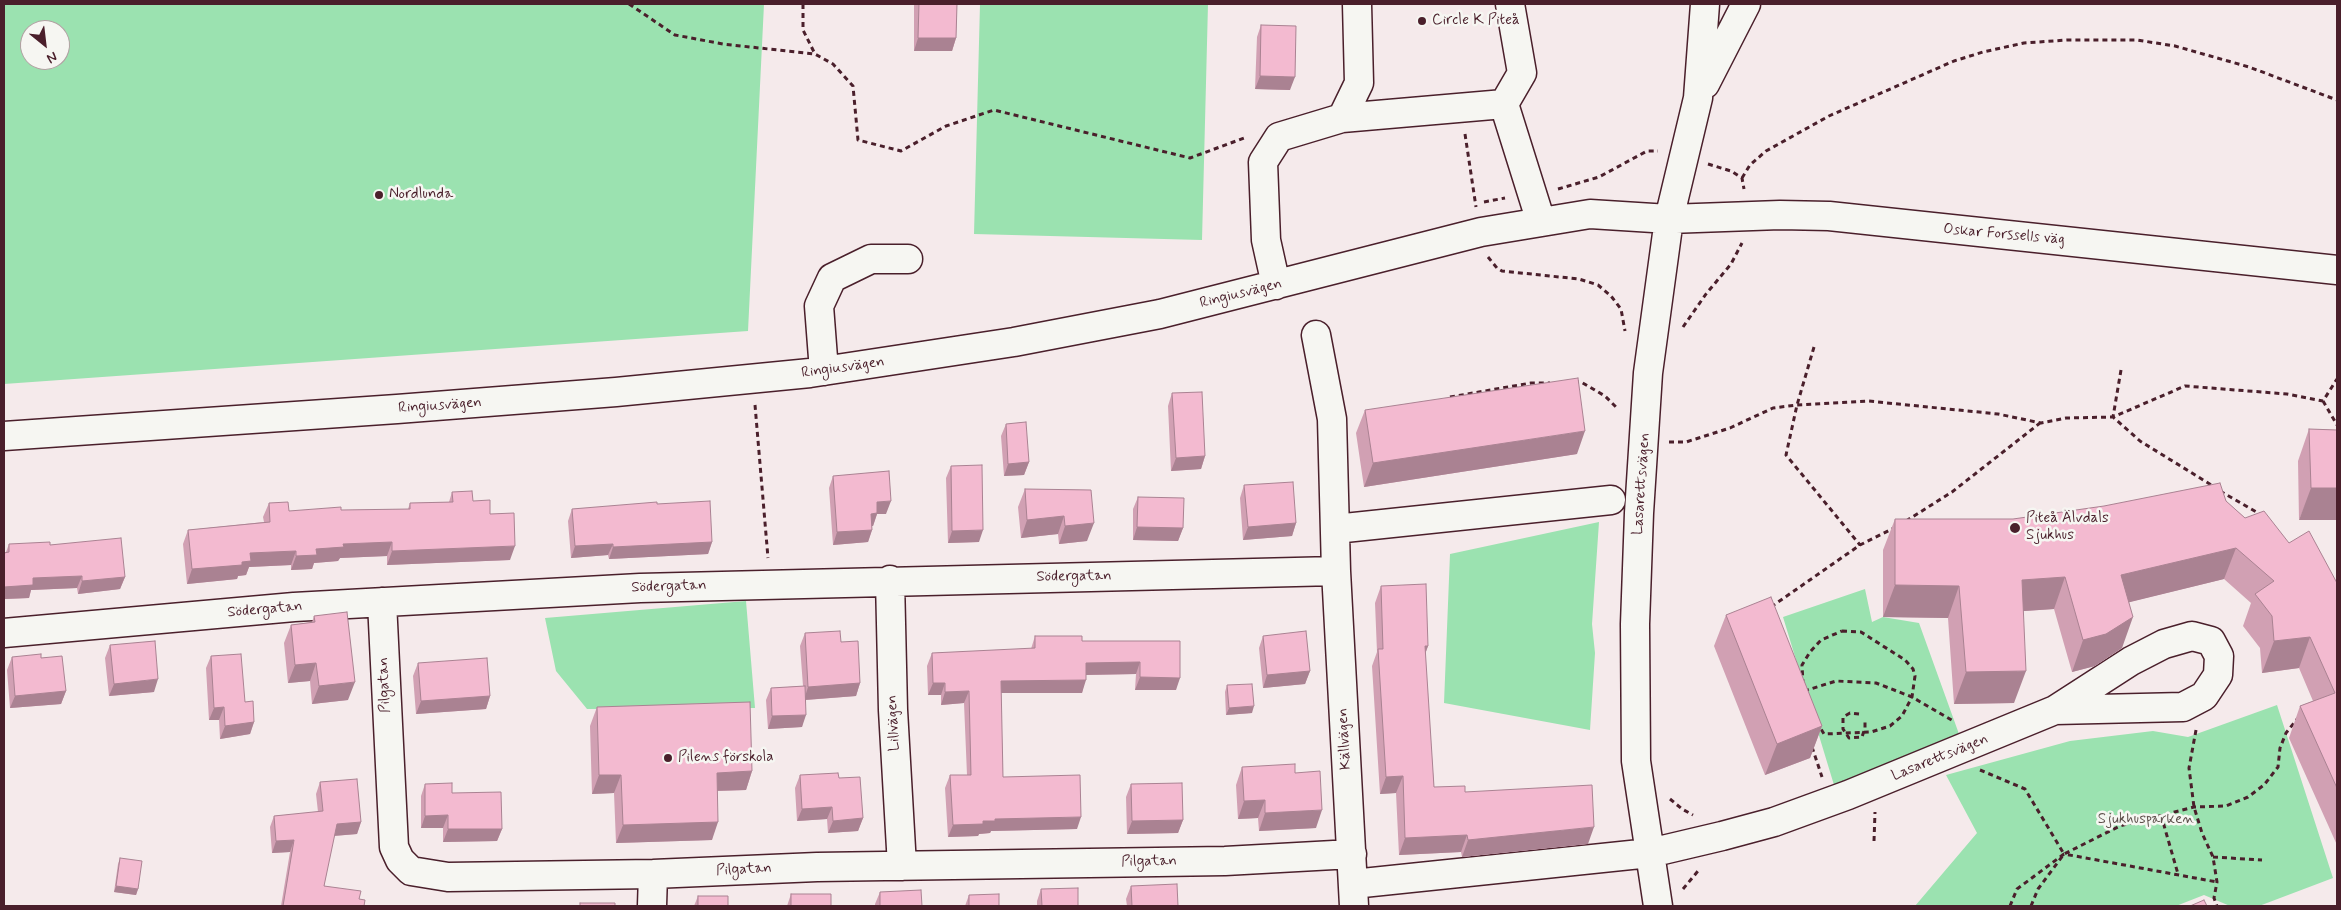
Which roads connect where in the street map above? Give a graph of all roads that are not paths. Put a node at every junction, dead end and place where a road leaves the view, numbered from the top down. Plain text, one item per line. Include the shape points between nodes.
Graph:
1 (1357, 4) edge
2 (1510, 4) edge
3 (1706, 4) edge
4 (1746, 4) edge
5 (1504, 104) junction
6 (1342, 118) junction
7 (1694, 118) junction
8 (1669, 219) junction
9 (1541, 222) junction
10 (908, 259) dead end
11 (2337, 270) edge
12 (1276, 285) junction
13 (1316, 335) dead end
14 (824, 371) junction
15 (4, 436) edge
16 (1611, 500) dead end
17 (1335, 529) junction
18 (1336, 571) junction
19 (890, 580) junction
20 (382, 602) junction
21 (4, 633) edge
22 (2055, 710) junction
23 (1650, 853) junction
24 (1352, 854) junction
25 (902, 866) junction
26 (654, 874) junction
27 (1354, 895) edge
28 (1669, 900) edge
29 (652, 906) edge

1 - 6 street via 1359,83
2 - 5 street via 1522,74
3 - 7 street, Lasarettsvägen
4 - 7 street, Lasarettsvägen via 1703,88
5 - 6 street
5 - 9 street
6 - 12 street via 1279,137 1263,162 1266,240
7 - 8 street, Lasarettsvägen
8 - 9 street, Ringiusvägen via 1590,214
8 - 11 street, Oskar Forssells väg via 1829,216
8 - 23 street, Lasarettsvägen via 1648,373 1635,624 1636,761
9 - 12 street, Ringiusvägen via 1481,232
10 - 14 street via 872,259 832,278 819,306
12 - 14 street, Ringiusvägen via 1160,314 1014,342
13 - 17 street, Källvägen via 1332,419
14 - 15 street, Ringiusvägen via 417,408
16 - 17 street
17 - 18 street, Källvägen
18 - 19 street, Södergatan
18 - 24 street, Källvägen
19 - 20 street, Södergatan via 640,588
19 - 25 street, Lillvägen
20 - 21 street, Södergatan
20 - 26 street, Pilgatan via 394,847 400,860 411,871 448,877
22 - 22 street, Lasarettsvägen via 2183,707 2204,696 2218,675 2219,656 2211,641 2192,636 2164,644 2131,661
22 - 23 street, Lasarettsvägen via 1802,812
23 - 27 street
23 - 28 street, Lasarettsvägen
24 - 25 street, Pilgatan via 1225,861
24 - 27 street, Källvägen
25 - 26 street, Pilgatan
26 - 29 street

